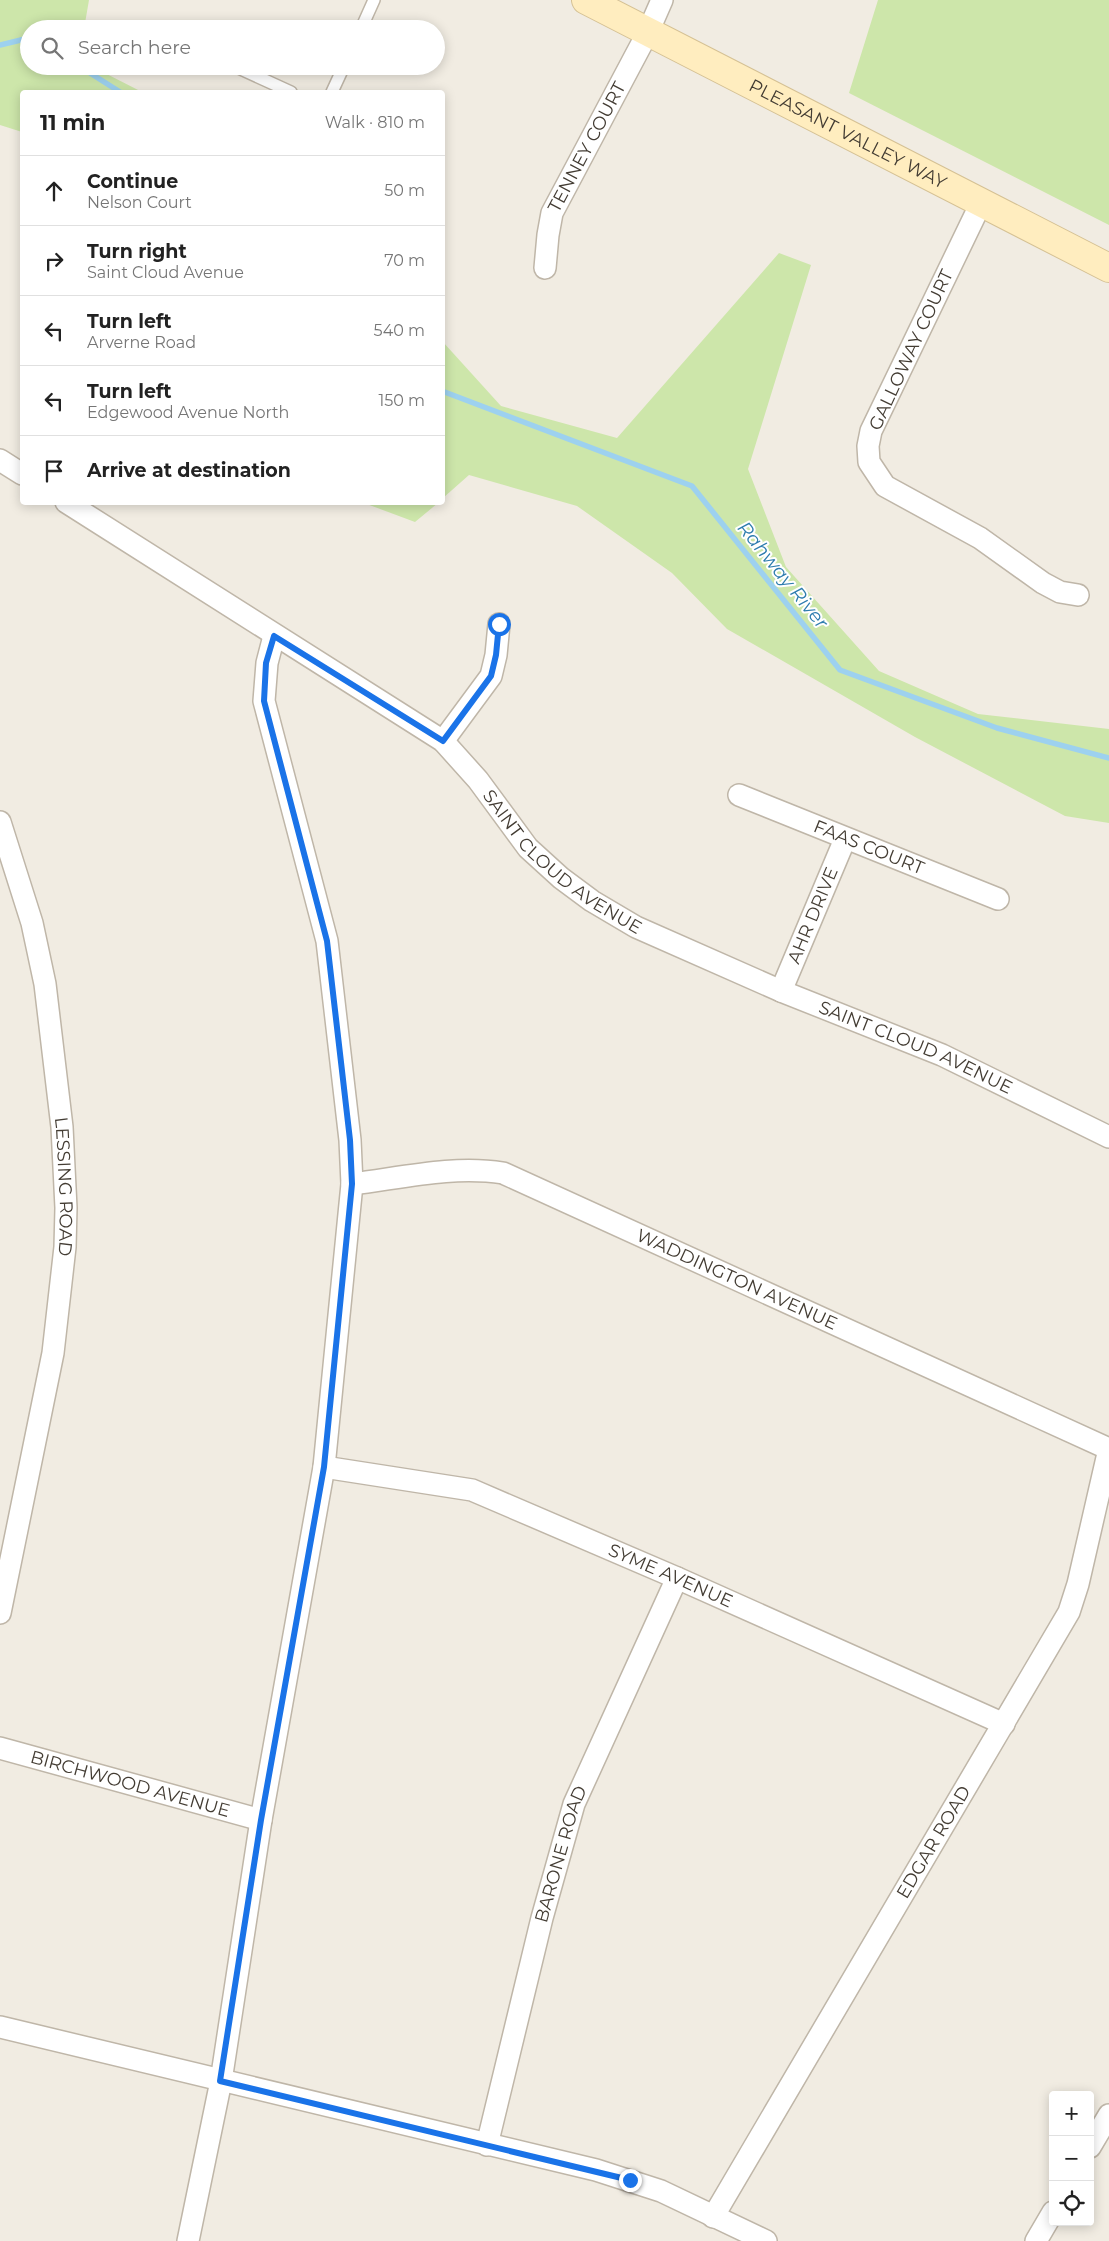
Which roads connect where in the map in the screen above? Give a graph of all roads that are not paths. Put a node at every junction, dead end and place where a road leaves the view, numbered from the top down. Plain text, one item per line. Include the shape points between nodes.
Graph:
1 (374, 0) edge
2 (586, 0) edge
3 (662, 0) edge
4 (365, 20) edge
5 (648, 32) junction
6 (253, 75) edge
7 (340, 75) edge
8 (286, 90) edge
9 (333, 90) edge
10 (981, 203) junction
11 (546, 268) dead end
12 (1109, 268) edge
13 (0, 460) edge
14 (20, 473) edge
15 (71, 505) edge
16 (1078, 595) dead end
17 (499, 624) dead end
18 (274, 636) junction
19 (443, 741) junction
20 (739, 795) dead end
21 (0, 822) edge
22 (846, 839) junction
23 (998, 899) dead end
24 (781, 991) junction
25 (1109, 1137) edge
26 (352, 1184) junction
27 (1109, 1449) edge
28 (324, 1467) junction
29 (677, 1578) junction
30 (0, 1613) edge
31 (1004, 1724) junction
32 (0, 1748) edge
33 (261, 1820) junction
34 (0, 2027) edge
35 (220, 2081) junction
36 (1109, 2115) edge
37 (1094, 2140) edge
38 (487, 2145) junction
39 (713, 2217) junction
40 (1049, 2219) edge
41 (188, 2241) edge
42 (766, 2241) edge
43 (1036, 2241) edge

1 - 4 lane
2 - 5 main road, PLEASANT VALLEY WAY
3 - 5 street, TENNEY COURT
5 - 10 main road, PLEASANT VALLEY WAY
5 - 11 street, TENNEY COURT via 552,213
6 - 8 lane
7 - 9 lane
10 - 12 main road, PLEASANT VALLEY WAY
10 - 16 street, GALLOWAY COURT via 871,431 868,446 870,462 885,486 980,538 1052,588
13 - 14 street
15 - 18 street, SAINT CLOUD AVENUE
17 - 19 street via 491,676
18 - 19 street, SAINT CLOUD AVENUE
18 - 26 street via 266,663 264,701 327,941 350,1140
19 - 24 street, SAINT CLOUD AVENUE via 478,780 528,848 592,901 636,927
20 - 22 street, FAAS COURT
21 - 30 street, LESSING ROAD via 32,923 45,984 62,1127 66,1208 53,1353
22 - 23 street, FAAS COURT
22 - 24 street, AHR DRIVE
24 - 25 street, SAINT CLOUD AVENUE via 942,1055
26 - 27 street, WADDINGTON AVENUE via 454,1170 503,1173
26 - 28 street
27 - 31 street, EDGAR ROAD via 1069,1612
28 - 29 street, SYME AVENUE via 472,1490
28 - 33 street
29 - 31 street, SYME AVENUE
29 - 38 street, BARONE ROAD via 574,1804 542,1918
31 - 39 street, EDGAR ROAD
32 - 33 street, BIRCHWOOD AVENUE
33 - 35 street
34 - 35 street
35 - 38 street
35 - 41 street
36 - 37 street
38 - 39 street via 630,2180 661,2191
39 - 42 street
40 - 43 street

